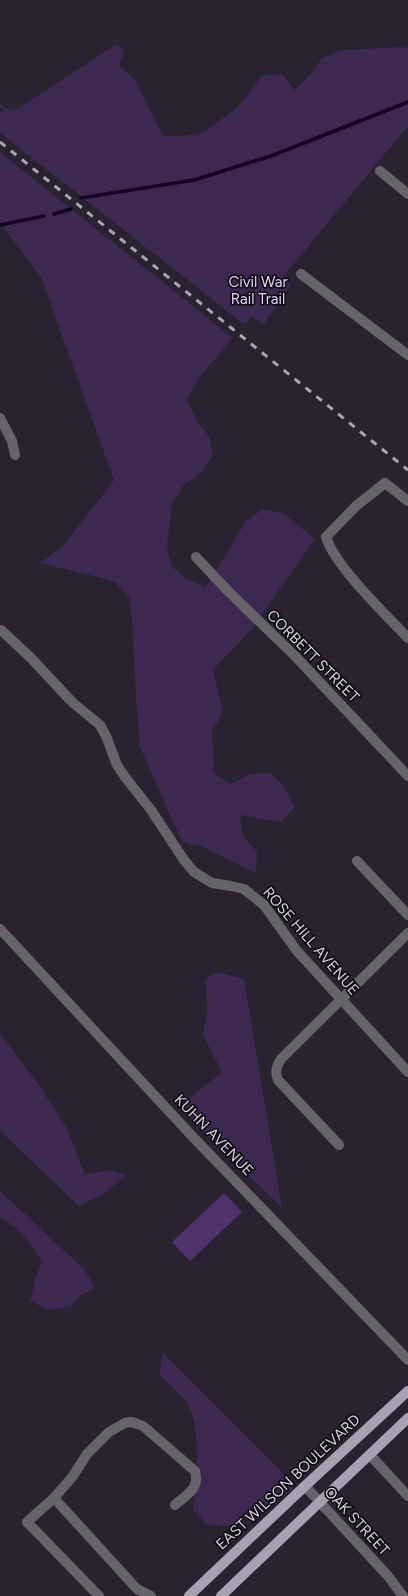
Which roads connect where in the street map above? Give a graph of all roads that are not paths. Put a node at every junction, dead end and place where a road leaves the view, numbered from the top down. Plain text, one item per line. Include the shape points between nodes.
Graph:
1 (380, 171) dead end
2 (408, 194) edge
3 (301, 274) dead end
4 (407, 353) edge
5 (0, 418) edge
6 (15, 455) dead end
7 (408, 501) edge
8 (196, 557) dead end
9 (2, 630) dead end
10 (408, 638) edge
11 (408, 776) edge
12 (357, 861) dead end
13 (408, 915) edge
14 (0, 929) edge
15 (408, 933) edge
16 (341, 1000) junction
17 (408, 1072) edge
18 (338, 1145) dead end
19 (408, 1360) edge
20 (408, 1391) edge
21 (408, 1418) edge
22 (370, 1455) junction
23 (305, 1486) junction
24 (408, 1496) edge
25 (54, 1498) junction
26 (319, 1502) junction
27 (175, 1505) dead end
28 (99, 1596) edge
29 (150, 1596) edge
30 (189, 1596) edge
31 (221, 1596) edge
32 (403, 1596) edge

1 - 2 street
3 - 4 street
5 - 6 street via 12,441
7 - 10 street via 385,483 356,506 326,536 329,547 339,561
8 - 11 street, CORBETT STREET via 295,656
9 - 16 street, ROSE HILL AVENUE via 67,697 100,725 117,765 194,872 212,883 231,886 254,895 274,917 297,951
12 - 13 street
14 - 19 street, KUHN AVENUE via 192,1136
15 - 16 street
16 - 17 street, ROSE HILL AVENUE
16 - 18 street via 281,1059 276,1072 278,1080 286,1090
20 - 23 main road, EAST WILSON BOULEVARD
21 - 22 main road
22 - 24 street
22 - 26 main road
23 - 26 street, OAK STREET
23 - 30 main road, EAST WILSON BOULEVARD
25 - 27 street via 68,1483 92,1448 118,1426 132,1422 143,1426 195,1471 196,1484
25 - 28 street via 27,1522
25 - 29 street via 137,1589
26 - 31 main road
26 - 32 street, OAK STREET via 388,1576

